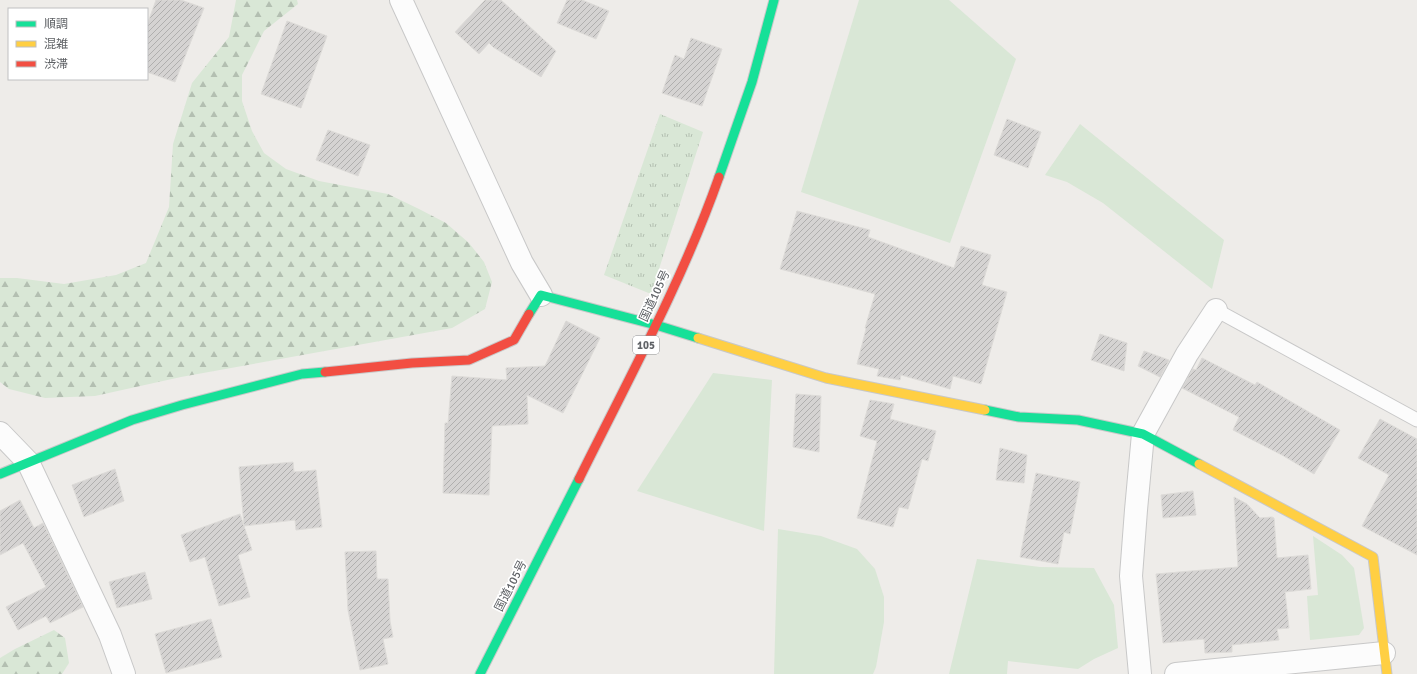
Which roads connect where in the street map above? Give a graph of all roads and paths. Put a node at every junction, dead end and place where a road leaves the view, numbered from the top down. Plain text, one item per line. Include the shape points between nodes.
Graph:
1 (401, 0) edge
2 (774, 0) edge
3 (541, 295) junction
4 (1216, 310) joint
5 (656, 325) junction
6 (1417, 420) edge
7 (0, 433) edge
8 (1143, 434) junction
9 (28, 462) junction
10 (0, 474) edge
11 (1384, 653) junction
12 (124, 674) edge
13 (480, 674) edge
14 (1140, 674) edge
15 (1176, 674) edge
16 (1387, 674) edge

1 - 3 street via 522,263
2 - 5 main road, 国道105号 / 105 via 752,82 706,213
3 - 5 main road
3 - 9 main road via 514,340 469,360 302,374 132,420
4 - 6 lane
4 - 8 street via 1187,354
5 - 8 main road via 826,378 1018,417 1078,420
5 - 13 main road, 国道105号 / 105
7 - 9 street
8 - 11 main road via 1373,557
8 - 14 street via 1131,576
9 - 10 main road
9 - 12 street via 110,635
11 - 15 street
11 - 16 main road

